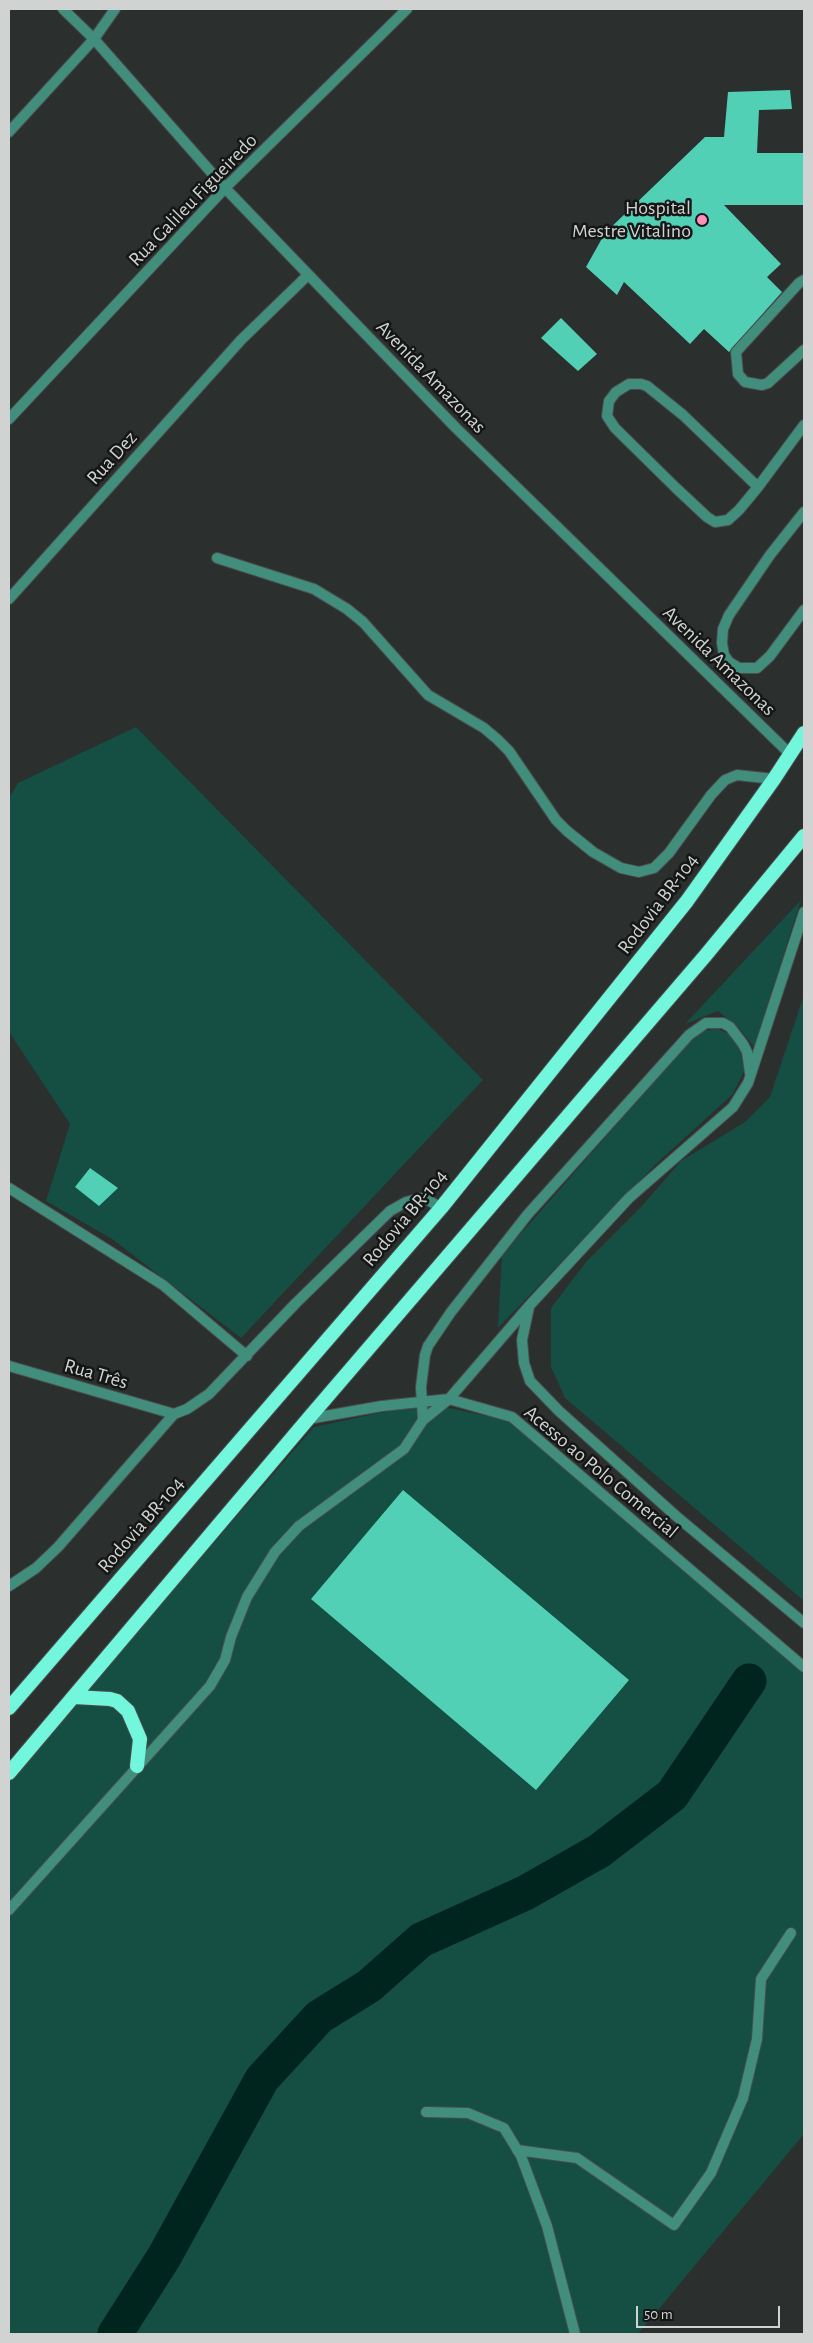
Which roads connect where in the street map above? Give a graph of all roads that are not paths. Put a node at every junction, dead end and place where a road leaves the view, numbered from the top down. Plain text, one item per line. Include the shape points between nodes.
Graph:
1 (63, 9) edge
2 (115, 9) edge
3 (406, 9) edge
4 (94, 39) junction
5 (9, 132) edge
6 (225, 188) junction
7 (308, 275) junction
8 (804, 280) edge
9 (804, 350) edge
10 (9, 419) edge
11 (804, 425) edge
12 (758, 487) junction
13 (804, 512) edge
14 (217, 558) dead end
15 (9, 599) edge
16 (804, 610) edge
17 (804, 733) edge
18 (790, 754) junction
19 (774, 779) junction
20 (804, 836) edge
21 (804, 912) edge
22 (751, 1076) junction
23 (9, 1188) edge
24 (441, 1208) junction
25 (529, 1306) junction
26 (247, 1356) junction
27 (9, 1366) edge
28 (449, 1399) junction
29 (421, 1402) junction
30 (174, 1414) junction
31 (308, 1419) junction
32 (423, 1420) junction
33 (9, 1586) edge
34 (804, 1622) edge
35 (804, 1667) edge
36 (74, 1698) junction
37 (9, 1708) edge
38 (138, 1766) junction
39 (9, 1773) edge
40 (9, 1910) edge
41 (791, 1933) dead end
42 (426, 2112) dead end
43 (517, 2150) junction
44 (575, 2334) edge

1 - 4 street, Avenida Amazonas
2 - 4 street
3 - 6 street, Rua Galileu Figueiredo
4 - 5 street
4 - 6 street, Avenida Amazonas
6 - 7 street, Avenida Amazonas
6 - 10 street, Rua Galileu Figueiredo
7 - 15 street, Rua Dez via 240,340
7 - 18 street, Avenida Amazonas via 456,428
8 - 9 street via 736,352 738,374 745,382 768,383
11 - 12 street
12 - 12 street via 733,517 722,522 711,520 615,428 607,416 609,400 629,384 647,386 683,415
13 - 16 street via 730,615 723,629 726,659 742,669 757,668 770,656
14 - 19 street via 314,589 347,609 363,622 428,695 497,739 567,831 593,852 621,868 639,872 654,868 669,853 718,785 732,775
17 - 18 highway, Rodovia BR-104
18 - 19 highway, Rodovia BR-104
19 - 24 highway, Rodovia BR-104 via 652,947
20 - 31 highway via 706,956
21 - 22 street
22 - 25 street via 733,1107 629,1198
22 - 29 street via 747,1052 730,1027 723,1023 706,1023 689,1035 528,1214 451,1312 428,1346
23 - 26 street via 163,1285
24 - 26 street via 421,1198 390,1211 314,1284
24 - 37 highway, Rodovia BR-104
25 - 28 street
25 - 34 street, Acesso ao Polo Comercial via 522,1340 530,1381 676,1516
26 - 30 street via 210,1394
27 - 30 street, Rua Três
28 - 29 street, Acesso ao Polo Comercial
28 - 32 street
28 - 35 street, Acesso ao Polo Comercial via 512,1417
29 - 31 street, Acesso ao Polo Comercial
29 - 32 street
30 - 33 street via 58,1548
31 - 36 highway
32 - 38 street via 411,1441 394,1458 299,1526 275,1552 247,1597 221,1670
36 - 38 highway via 110,1699 128,1710 140,1739
36 - 39 highway
38 - 40 street
41 - 43 street via 761,1979 757,2039 743,2098 711,2174 674,2225 576,2158
42 - 43 street via 468,2113 504,2128
43 - 44 street via 547,2226

